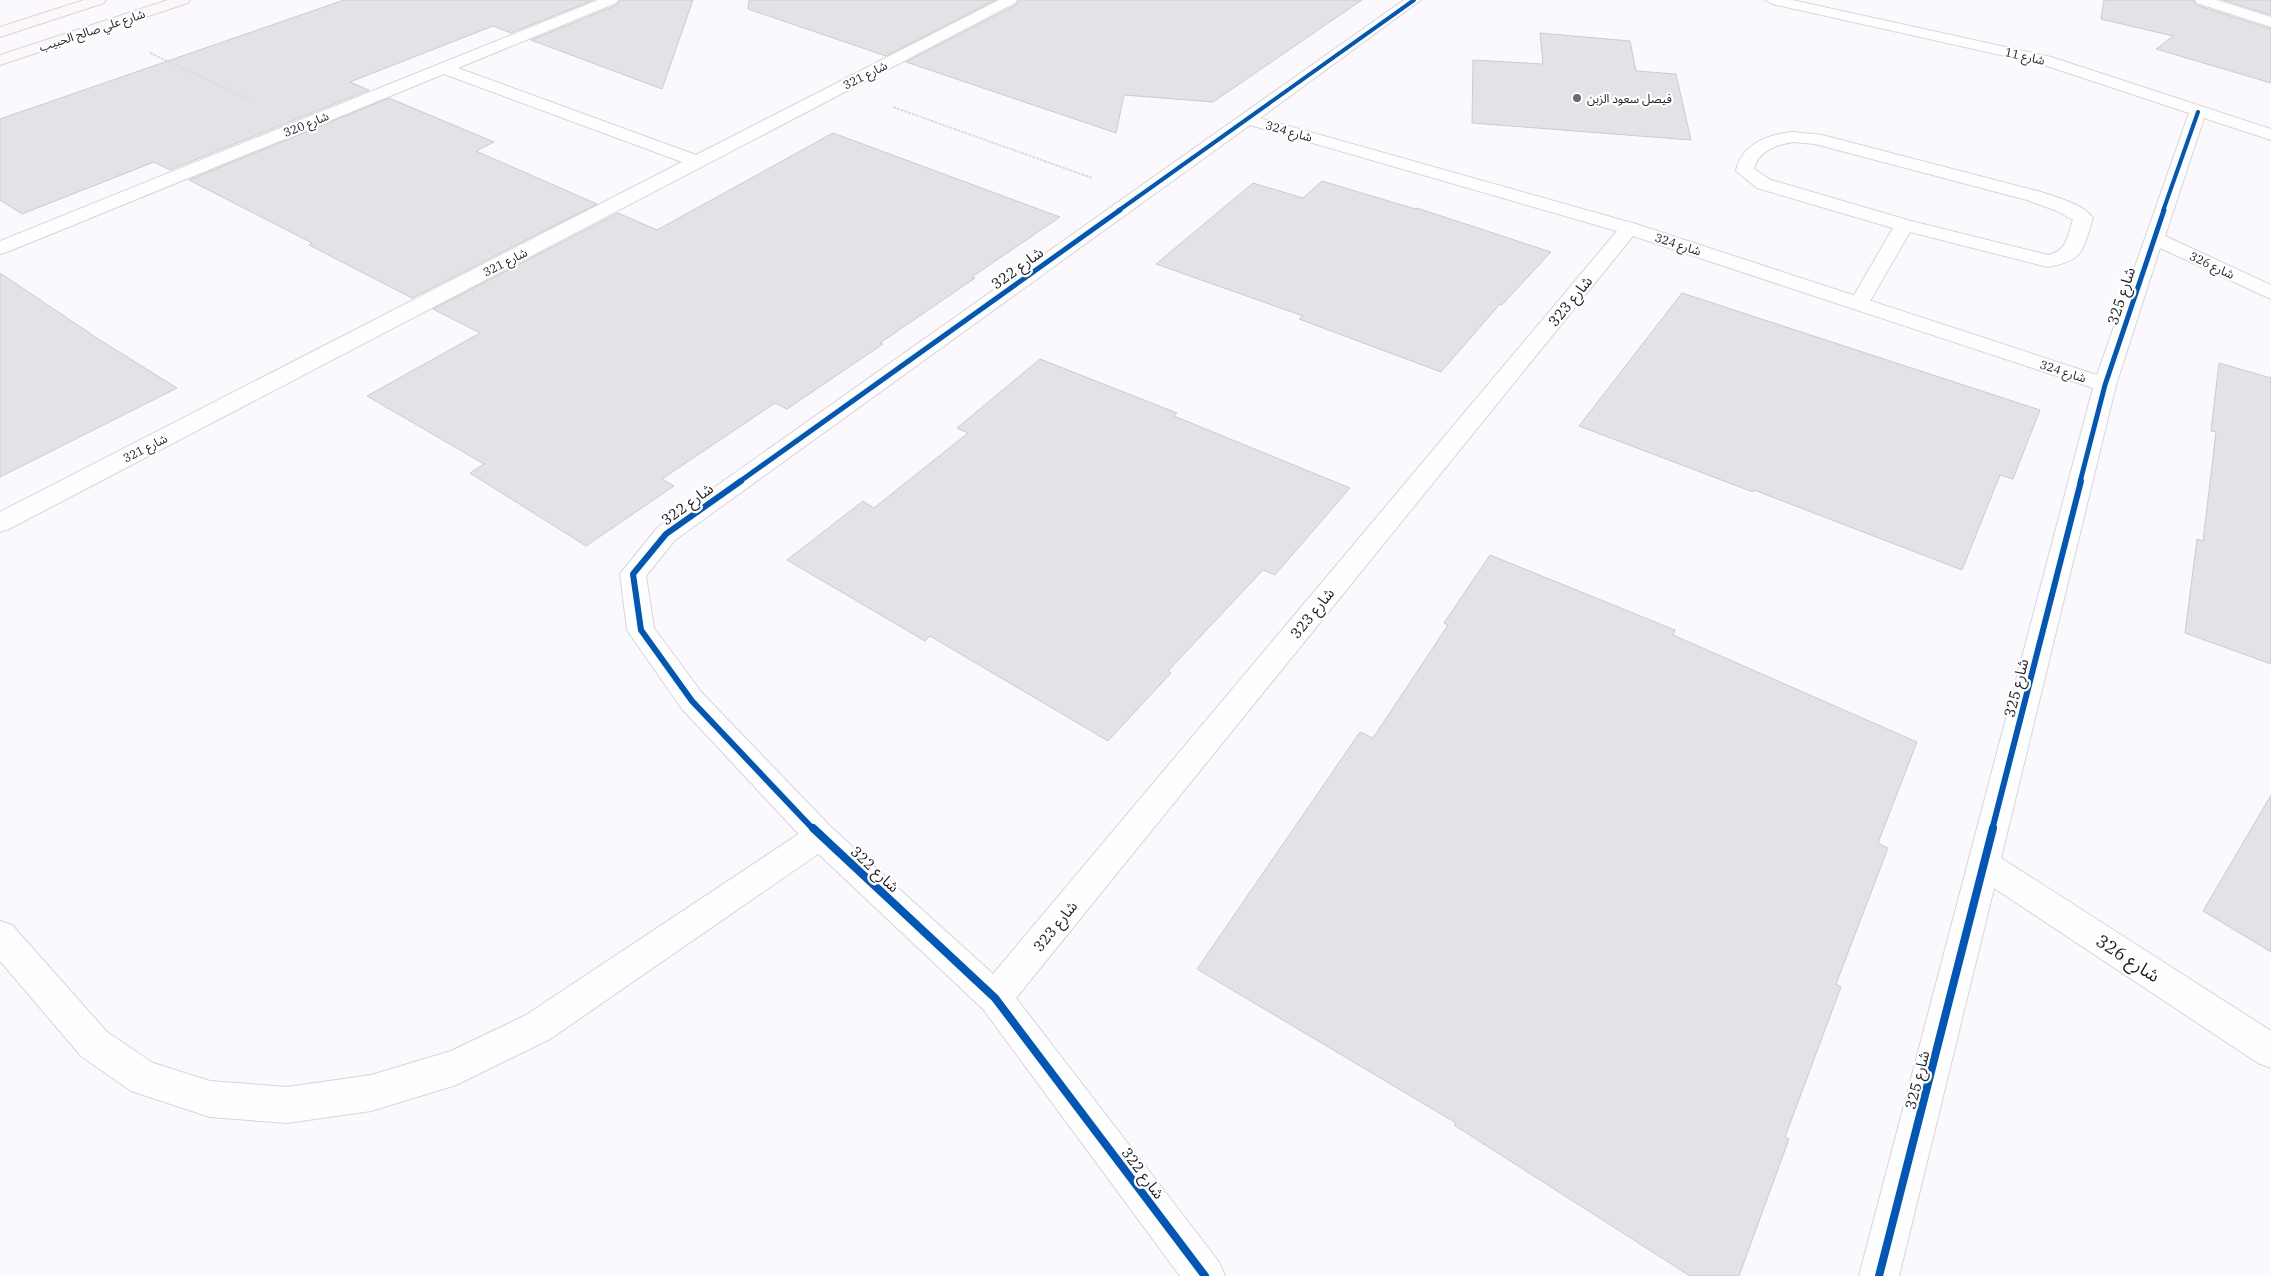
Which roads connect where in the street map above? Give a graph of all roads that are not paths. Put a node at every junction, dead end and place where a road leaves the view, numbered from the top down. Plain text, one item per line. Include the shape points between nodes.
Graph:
1 (99, 0) edge
2 (183, 0) edge
3 (611, 0) edge
4 (1010, 0) edge
5 (1414, 0) edge
6 (1772, 0) edge
7 (2202, 0) edge
8 (1806, 3) edge
9 (2271, 22) edge
10 (0, 32) edge
11 (0, 60) edge
12 (444, 68) junction
13 (2198, 112) junction
14 (1246, 119) junction
15 (2271, 135) edge
16 (698, 162) junction
17 (1904, 225) junction
18 (1630, 228) junction
19 (2154, 238) junction
20 (0, 248) edge
21 (2271, 292) edge
22 (1859, 304) junction
23 (2105, 385) junction
24 (0, 523) edge
25 (820, 836) junction
26 (1985, 865) junction
27 (0, 936) edge
28 (995, 998) junction
29 (2271, 1051) edge
30 (1205, 1276) edge
31 (1879, 1276) edge

1 - 10 street, شارع علي صالح الحبيب
2 - 11 street, شارع علي صالح الحبيب
3 - 12 street, شارع 320
4 - 16 street, شارع 321
5 - 14 street, شارع 322
6 - 8 street, شارع 11
7 - 9 street
8 - 13 street, شارع 11 via 2045,60
12 - 16 street
12 - 20 street, شارع 320
13 - 15 street, شارع 11
13 - 19 street, شارع 325
14 - 18 street, شارع 324
14 - 25 street, شارع 322 via 666,534 633,574 641,630 692,701
16 - 24 street, شارع 321
17 - 17 street via 2048,261 2064,258 2072,251 2082,218 2034,196 1816,140 1776,139 1763,144 1745,163 1745,171 1764,184
17 - 22 street
18 - 22 street, شارع 324
18 - 28 street, شارع 323
19 - 21 street, شارع 326
19 - 23 street, شارع 325
22 - 23 street, شارع 324
23 - 26 street, شارع 325
25 - 27 street via 538,1028 456,1067 371,1093 287,1105 210,1099 144,1078 94,1044
25 - 28 street, شارع 322
26 - 29 street, شارع 326
26 - 31 street, شارع 325
28 - 30 street, شارع 322

